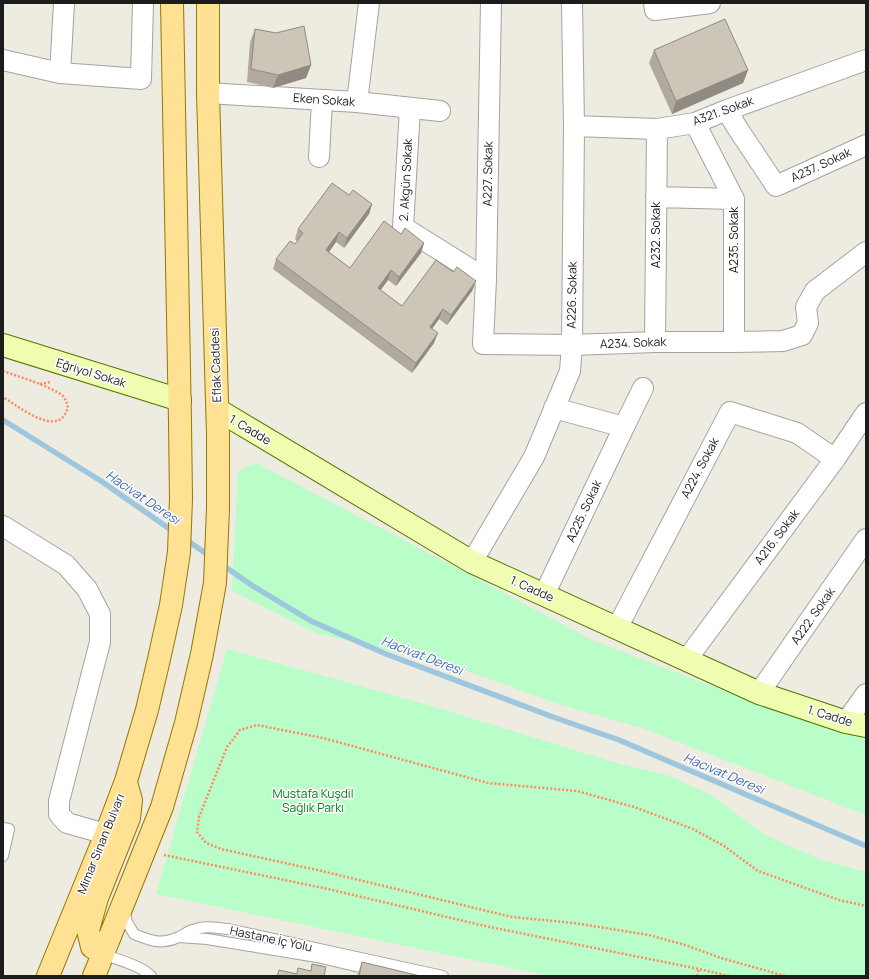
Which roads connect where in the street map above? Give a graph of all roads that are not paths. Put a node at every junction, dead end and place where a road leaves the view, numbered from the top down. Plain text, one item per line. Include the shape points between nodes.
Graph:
1 (64, 3) edge
2 (143, 3) edge
3 (172, 3) edge
4 (208, 3) edge
5 (369, 3) edge
6 (491, 3) edge
7 (572, 3) edge
8 (654, 3) edge
9 (710, 3) edge
10 (3, 60) edge
11 (866, 60) edge
12 (60, 74) junction
13 (208, 93) junction
14 (322, 100) junction
15 (357, 102) junction
16 (410, 108) junction
17 (727, 110) junction
18 (440, 111) dead end
19 (695, 123) junction
20 (574, 126) junction
21 (657, 129) junction
22 (866, 145) edge
23 (319, 157) dead end
24 (656, 197) junction
25 (734, 199) junction
26 (866, 252) edge
27 (486, 279) junction
28 (655, 342) junction
29 (734, 342) junction
30 (483, 344) joint
31 (3, 345) edge
32 (572, 345) junction
33 (642, 388) dead end
34 (180, 400) junction
35 (554, 408) junction
36 (218, 410) junction
37 (866, 413) edge
38 (624, 427) junction
39 (835, 458) junction
40 (3, 526) edge
41 (866, 539) edge
42 (472, 562) junction
43 (544, 595) junction
44 (617, 628) junction
45 (687, 659) junction
46 (759, 693) junction
47 (866, 694) edge
48 (856, 724) edge
49 (126, 781) junction
50 (3, 828) edge
51 (106, 834) junction
52 (3, 856) edge
53 (122, 904) junction
54 (179, 937) junction
55 (103, 954) junction
56 (48, 976) edge
57 (94, 976) edge
58 (151, 976) edge
59 (398, 976) edge
60 (443, 976) edge

1 - 12 street
2 - 12 street via 141,79
3 - 34 main road
4 - 13 main road, Eflak Caddesi
5 - 15 street
6 - 27 street, A227. Sokak
7 - 20 street, A226. Sokak
8 - 9 street via 655,10
10 - 12 street
11 - 17 street, A321. Sokak
13 - 14 street, Eken Sokak
13 - 36 main road, Eflak Caddesi
14 - 15 street, Eken Sokak
14 - 23 street
15 - 16 street, Eken Sokak
16 - 18 street, Eken Sokak
16 - 27 street, 2. Akgün Sokak via 403,228
17 - 19 street, A321. Sokak
17 - 22 street, A237. Sokak via 776,186
19 - 21 street, A321. Sokak
19 - 25 street, A235. Sokak
20 - 21 street, A321. Sokak
20 - 32 street, A226. Sokak
21 - 24 street, A232. Sokak
24 - 25 street
24 - 28 street, A232. Sokak
25 - 29 street, A235. Sokak
26 - 29 street, A234. Sokak via 815,291 806,307 808,322 802,335 783,341
27 - 30 street, A227. Sokak
28 - 29 street, A234. Sokak
28 - 32 street, A234. Sokak
30 - 32 street, A234. Sokak
31 - 34 main road, Eğriyol Sokak
32 - 35 street, A226. Sokak via 570,371
33 - 38 street, A225. Sokak
34 - 49 main road, Mimar Sinan Bulvarı via 179,552 171,604 147,710
35 - 38 street
35 - 42 street, A226. Sokak via 534,457
36 - 42 main road, 1. Cadde
36 - 53 main road, Eflak Caddesi via 218,508 214,583 202,654 162,807
37 - 39 street, A216. Sokak
38 - 43 street, A225. Sokak
39 - 44 street, A224. Sokak via 797,433 730,412
39 - 45 street, A216. Sokak
40 - 51 street via 66,565 87,590 100,614 100,642 59,801 59,814 67,823
41 - 46 street, A222. Sokak
42 - 43 main road, 1. Cadde
43 - 44 main road, 1. Cadde
44 - 45 main road, 1. Cadde
45 - 46 main road, 1. Cadde
46 - 48 main road, 1. Cadde
47 - 48 street
49 - 51 main road, Mimar Sinan Bulvarı
49 - 55 main road via 131,800 129,818 97,898 88,930 92,947
50 - 52 lane via 9,829
51 - 56 main road, Mimar Sinan Bulvarı
53 - 54 lane, Hastane İç Yolu via 127,922 134,934 150,941 165,942
53 - 55 main road
54 - 59 lane via 207,939 317,957
54 - 60 lane, Hastane İç Yolu via 194,929 228,929
55 - 57 main road
55 - 58 lane via 135,966

